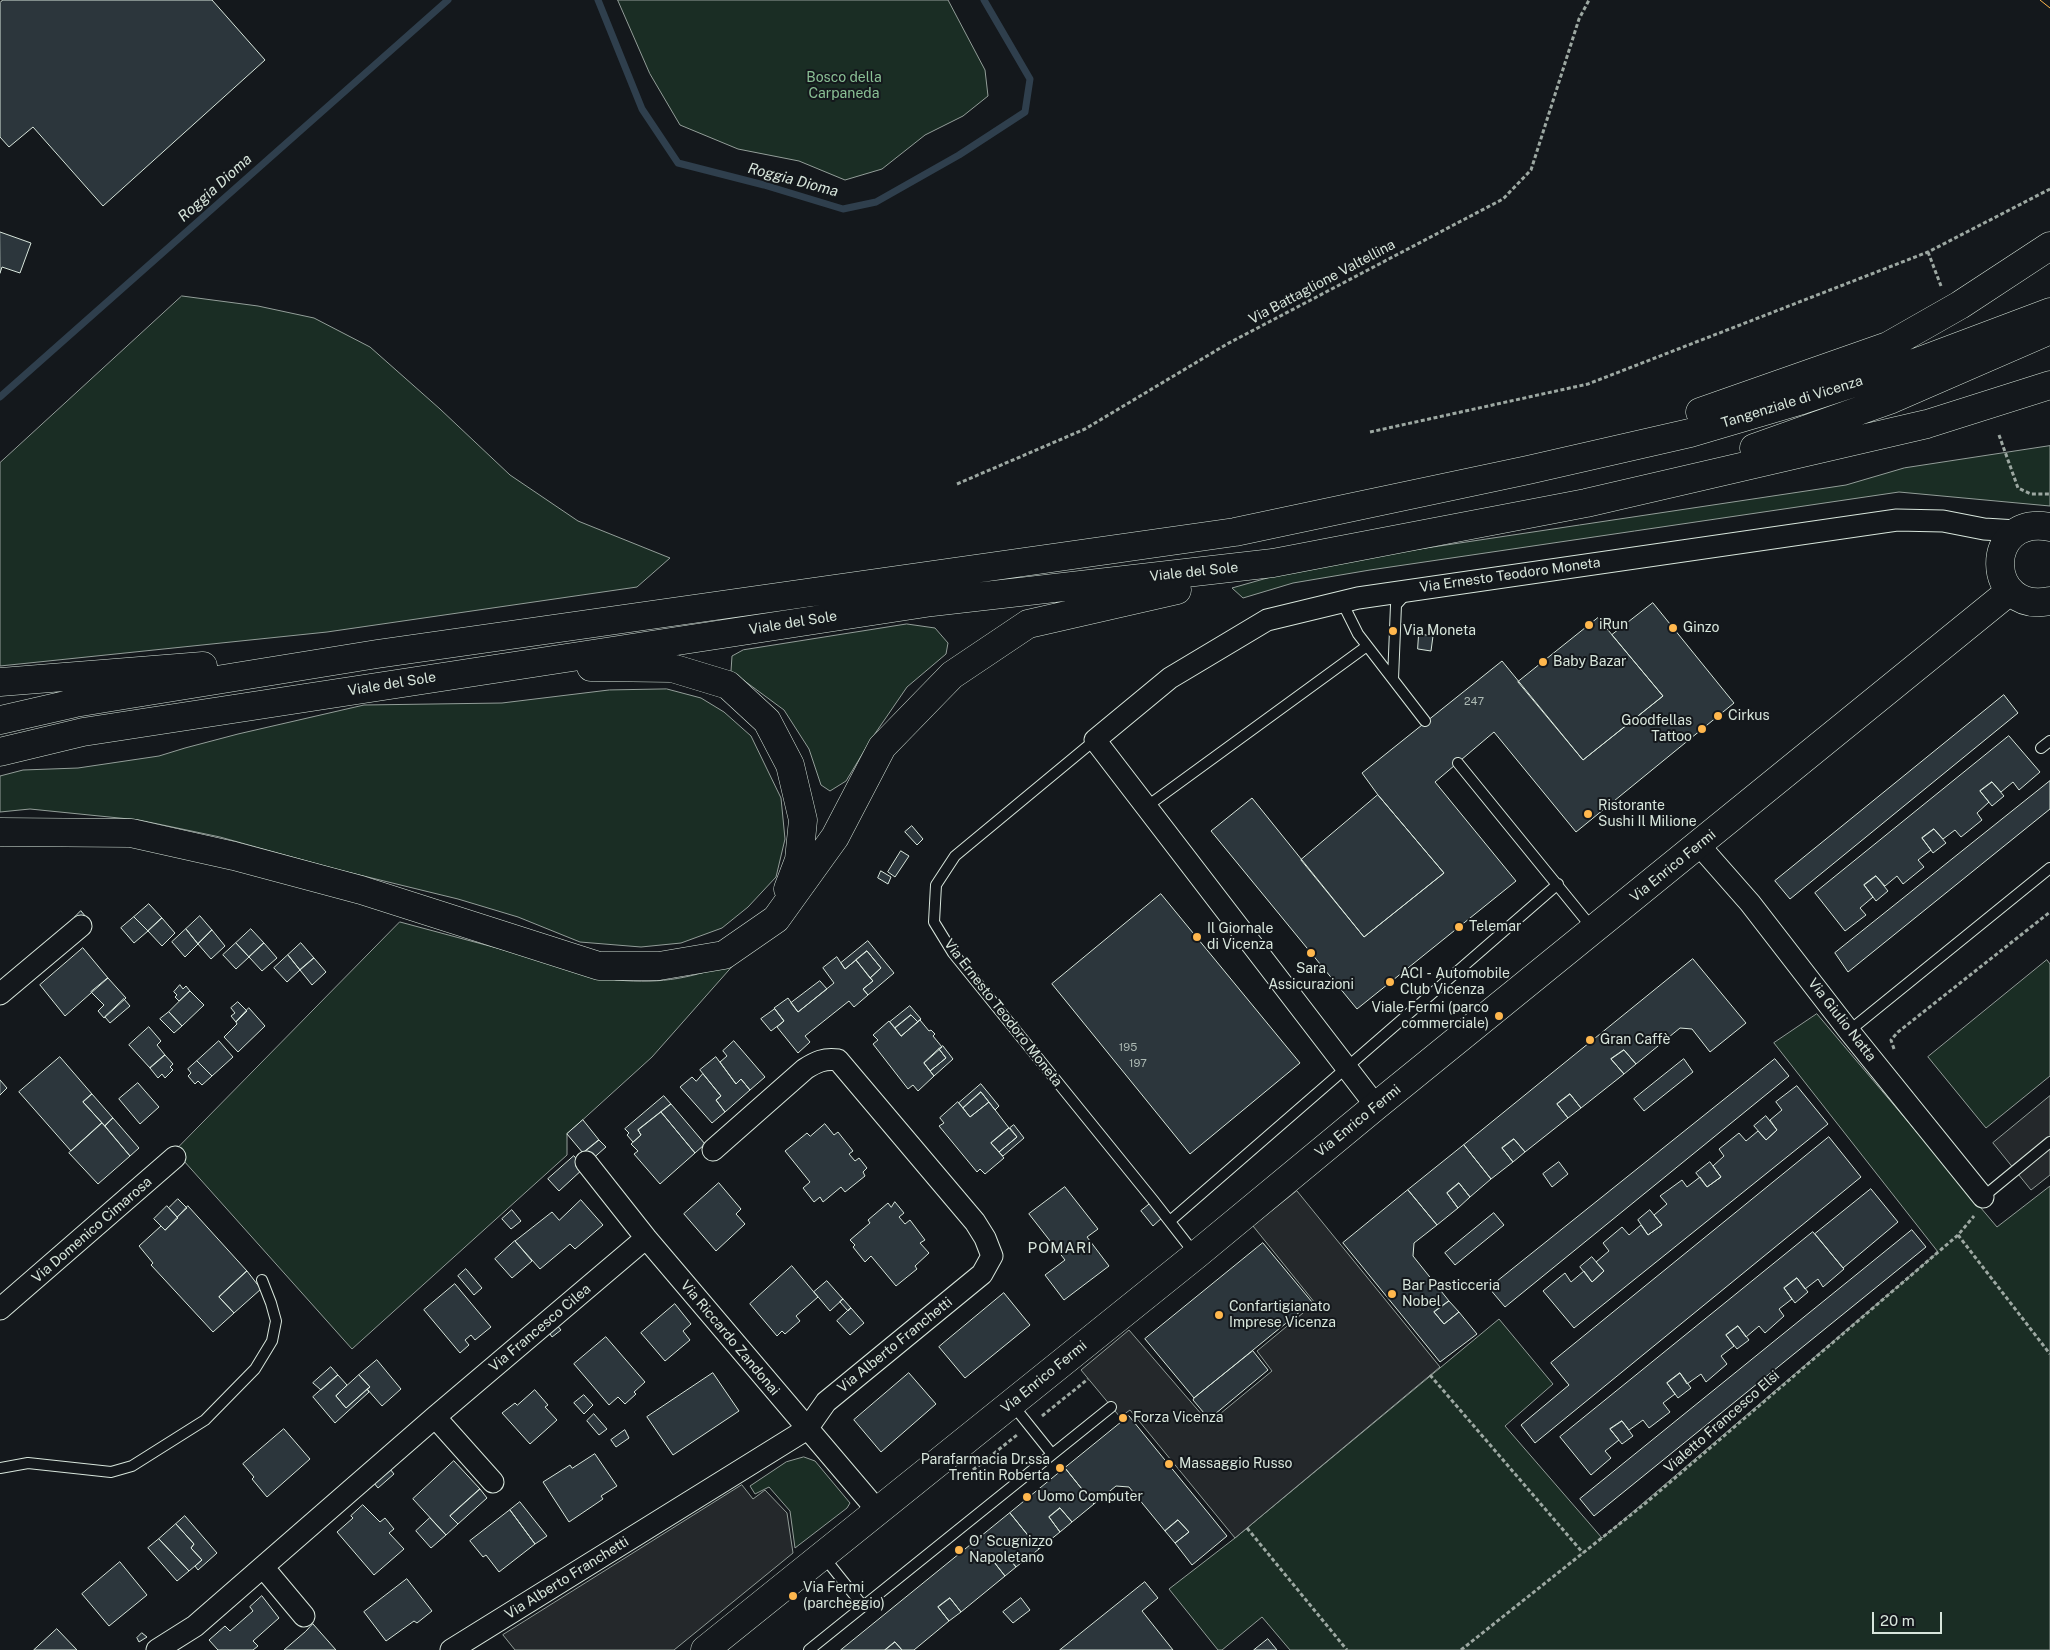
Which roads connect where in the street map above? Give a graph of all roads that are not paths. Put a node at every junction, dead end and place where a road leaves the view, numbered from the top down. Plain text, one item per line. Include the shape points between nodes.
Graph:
1 (2050, 246) edge
2 (2050, 312) edge
3 (2050, 330) edge
4 (2050, 385) edge
5 (2050, 406) edge
6 (1927, 424) junction
7 (1528, 470) junction
8 (1586, 503) junction
9 (1964, 525) junction
10 (2050, 527) edge
11 (2017, 531) junction
12 (2000, 561) junction
13 (1273, 563) junction
14 (1410, 590) junction
15 (2010, 591) junction
16 (2050, 601) edge
17 (1342, 602) junction
18 (1367, 646) junction
19 (377, 654) junction
20 (512, 666) junction
21 (1393, 679) junction
22 (0, 682) edge
23 (0, 720) edge
24 (1425, 721) dead end
25 (1095, 740) junction
26 (2050, 741) edge
27 (2041, 748) dead end
28 (0, 752) edge
29 (1458, 763) dead end
30 (1146, 807) junction
31 (0, 832) edge
32 (1699, 845) junction
33 (2050, 868) edge
34 (1558, 884) junction
35 (776, 919) junction
36 (81, 926) dead end
37 (1593, 930) junction
38 (0, 994) edge
39 (1849, 1031) junction
40 (1346, 1069) junction
41 (1376, 1106) junction
42 (2050, 1142) edge
43 (713, 1150) dead end
44 (175, 1157) dead end
45 (586, 1162) dead end
46 (1983, 1197) joint
47 (1170, 1221) junction
48 (646, 1238) junction
49 (1196, 1255) junction
50 (262, 1280) dead end
51 (3, 1301) edge
52 (1011, 1403) junction
53 (1111, 1407) dead end
54 (435, 1417) junction
55 (807, 1429) junction
56 (1052, 1454) junction
57 (0, 1468) edge
58 (493, 1482) dead end
59 (877, 1510) junction
60 (822, 1555) junction
61 (262, 1566) junction
62 (863, 1606) junction
63 (304, 1616) dead end
64 (156, 1650) edge
65 (451, 1650) edge
66 (705, 1650) edge
67 (809, 1650) edge

1 - 7 main road via 1960,305 1888,346
2 - 7 main road, Tangenziale di Vicenza via 1917,362 1802,400 1690,433
3 - 8 main road, Tangenziale di Vicenza via 1892,399
4 - 6 main road
5 - 6 main road
6 - 8 main road
7 - 19 main road, Viale del Sole via 1234,532
8 - 13 main road, Viale del Sole
9 - 11 street, Via Ernesto Teodoro Moneta
9 - 12 street
9 - 14 street, Via Ernesto Teodoro Moneta via 1897,520
10 - 11 main road, Via Ernesto Teodoro Moneta via 2029,526
11 - 12 main road via 2005,544
12 - 15 main road via 2002,577
13 - 20 main road, Viale del Sole via 932,602
13 - 35 main road via 1186,588 1028,624 952,675 882,747 835,837
14 - 17 street, Via Ernesto Teodoro Moneta
14 - 21 lane via 1396,605
15 - 16 main road via 2030,602
15 - 32 main road, Via Enrico Fermi
17 - 18 lane
17 - 25 street, Via Ernesto Teodoro Moneta via 1267,620 1170,678
18 - 21 lane
18 - 30 lane
19 - 22 main road
19 - 23 main road, Viale del Sole via 75,703
20 - 28 main road, Viale del Sole via 84,732
20 - 35 main road via 672,668 728,685 768,721 790,765 803,820 799,860
21 - 24 lane
25 - 30 street
25 - 47 lane, Via Ernesto Teodoro Moneta via 955,856 936,885 934,922 953,953
26 - 27 lane
29 - 34 lane
30 - 40 street
31 - 35 main road via 131,833 234,856 361,890 599,966 659,966 724,955
32 - 37 main road, Via Enrico Fermi
32 - 39 street, Via Giulio Natta via 1750,903
33 - 39 lane
34 - 37 lane
34 - 40 lane
36 - 38 street
37 - 41 main road, Via Enrico Fermi
39 - 46 street, Via Giulio Natta
40 - 41 street
40 - 47 lane
41 - 49 main road, Via Enrico Fermi
42 - 46 lane
43 - 55 street, Via Alberto Franchetti via 804,1069 828,1058 838,1060 975,1222 992,1256 982,1274 826,1402
44 - 51 street, Via Domenico Cimarosa
45 - 48 street, Via Riccardo Zandonai
47 - 49 lane, Via Ernesto Teodoro Moneta
48 - 54 street, Via Francesco Cilea
48 - 55 street, Via Riccardo Zandonai
49 - 52 main road, Via Enrico Fermi
50 - 57 lane via 276,1321 272,1341 255,1369 205,1420 132,1466 111,1472 28,1463
52 - 56 lane
52 - 59 main road, Via Enrico Fermi
53 - 56 lane
54 - 58 street
54 - 61 street, Via Francesco Cilea
55 - 59 street, Via Riccardo Zandonai
55 - 65 street, Via Alberto Franchetti
56 - 62 lane
59 - 60 main road, Via Enrico Fermi
60 - 62 lane
60 - 66 main road, Via Enrico Fermi
61 - 63 street
61 - 64 street, Via Francesco Cilea via 195,1626
62 - 67 lane

